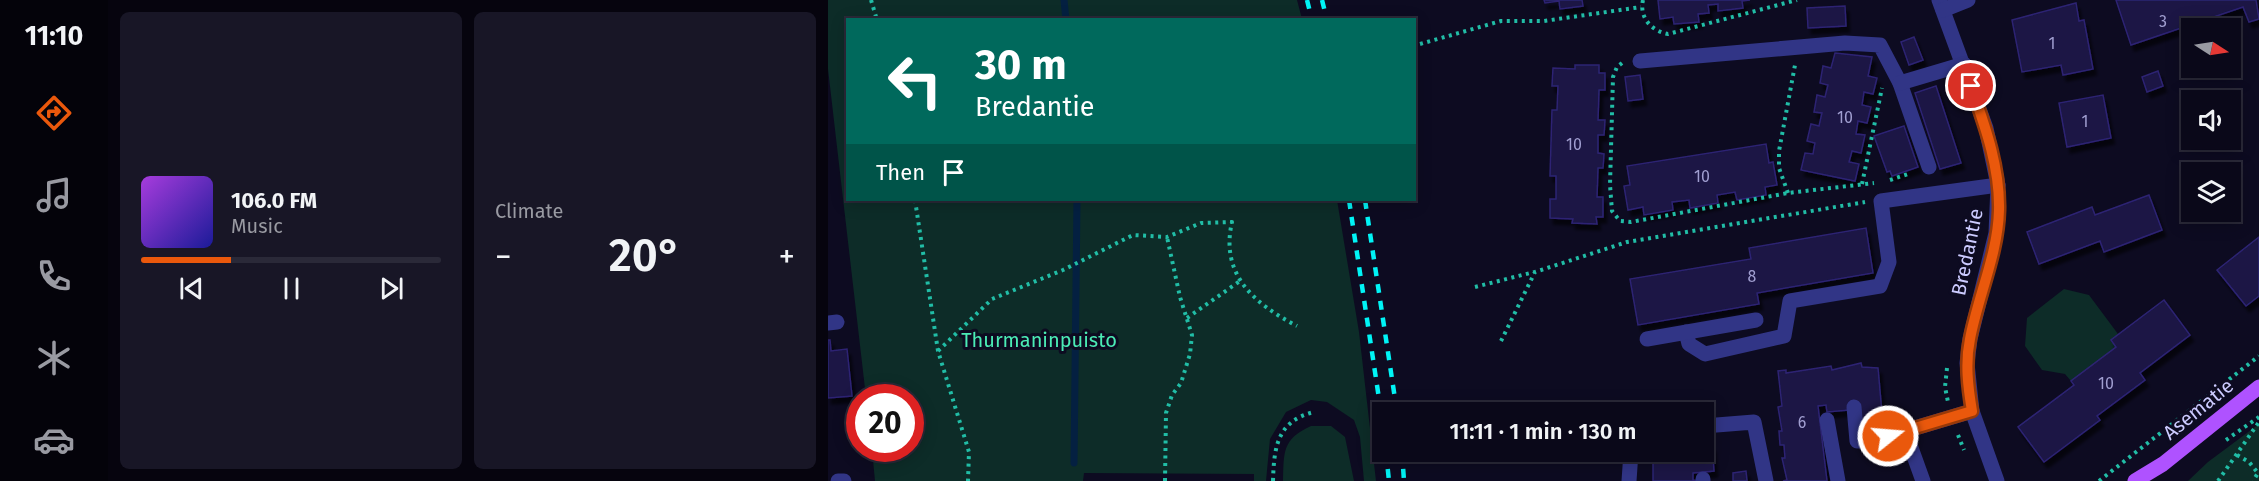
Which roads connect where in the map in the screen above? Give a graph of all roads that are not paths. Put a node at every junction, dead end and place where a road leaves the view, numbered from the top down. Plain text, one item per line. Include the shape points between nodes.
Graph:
1 (1968, 0) edge
2 (1941, 5) edge
3 (1640, 61) road end
4 (1964, 64) junction
5 (1900, 83) junction
6 (1929, 167) road end
7 (1998, 185) junction
8 (1756, 320) dead end
9 (1686, 332) junction
10 (1647, 339) dead end
11 (2259, 387) edge
12 (1854, 407) dead end
13 (1972, 411) junction
14 (1827, 420) dead end
15 (1714, 425) edge
16 (1905, 431) junction
17 (1630, 462) edge
18 (2163, 464) junction
19 (844, 480) edge
20 (838, 481) edge
21 (1629, 481) edge
22 (1766, 481) edge
23 (1838, 481) edge
24 (1923, 481) edge
25 (1997, 481) edge
26 (2135, 481) edge
27 (2152, 481) edge

1 - 2 street
2 - 4 street, Bredantie
3 - 5 street via 1845,43 1880,45
4 - 5 street
4 - 7 street, Bredantie via 1994,156
5 - 6 street
7 - 9 street via 1881,201 1889,262 1880,286 1790,301 1784,336 1705,354 1689,344
7 - 13 street, Bredantie via 1996,233 1967,363
8 - 9 street
9 - 10 street
11 - 18 main road, Asematie
12 - 16 street via 1857,441 1872,441
13 - 16 street
13 - 25 street, Bredantie
14 - 23 street
15 - 22 street via 1754,422
16 - 24 street
17 - 21 street
18 - 26 main road, Asematie
18 - 27 main road, Asematie
19 - 20 street

